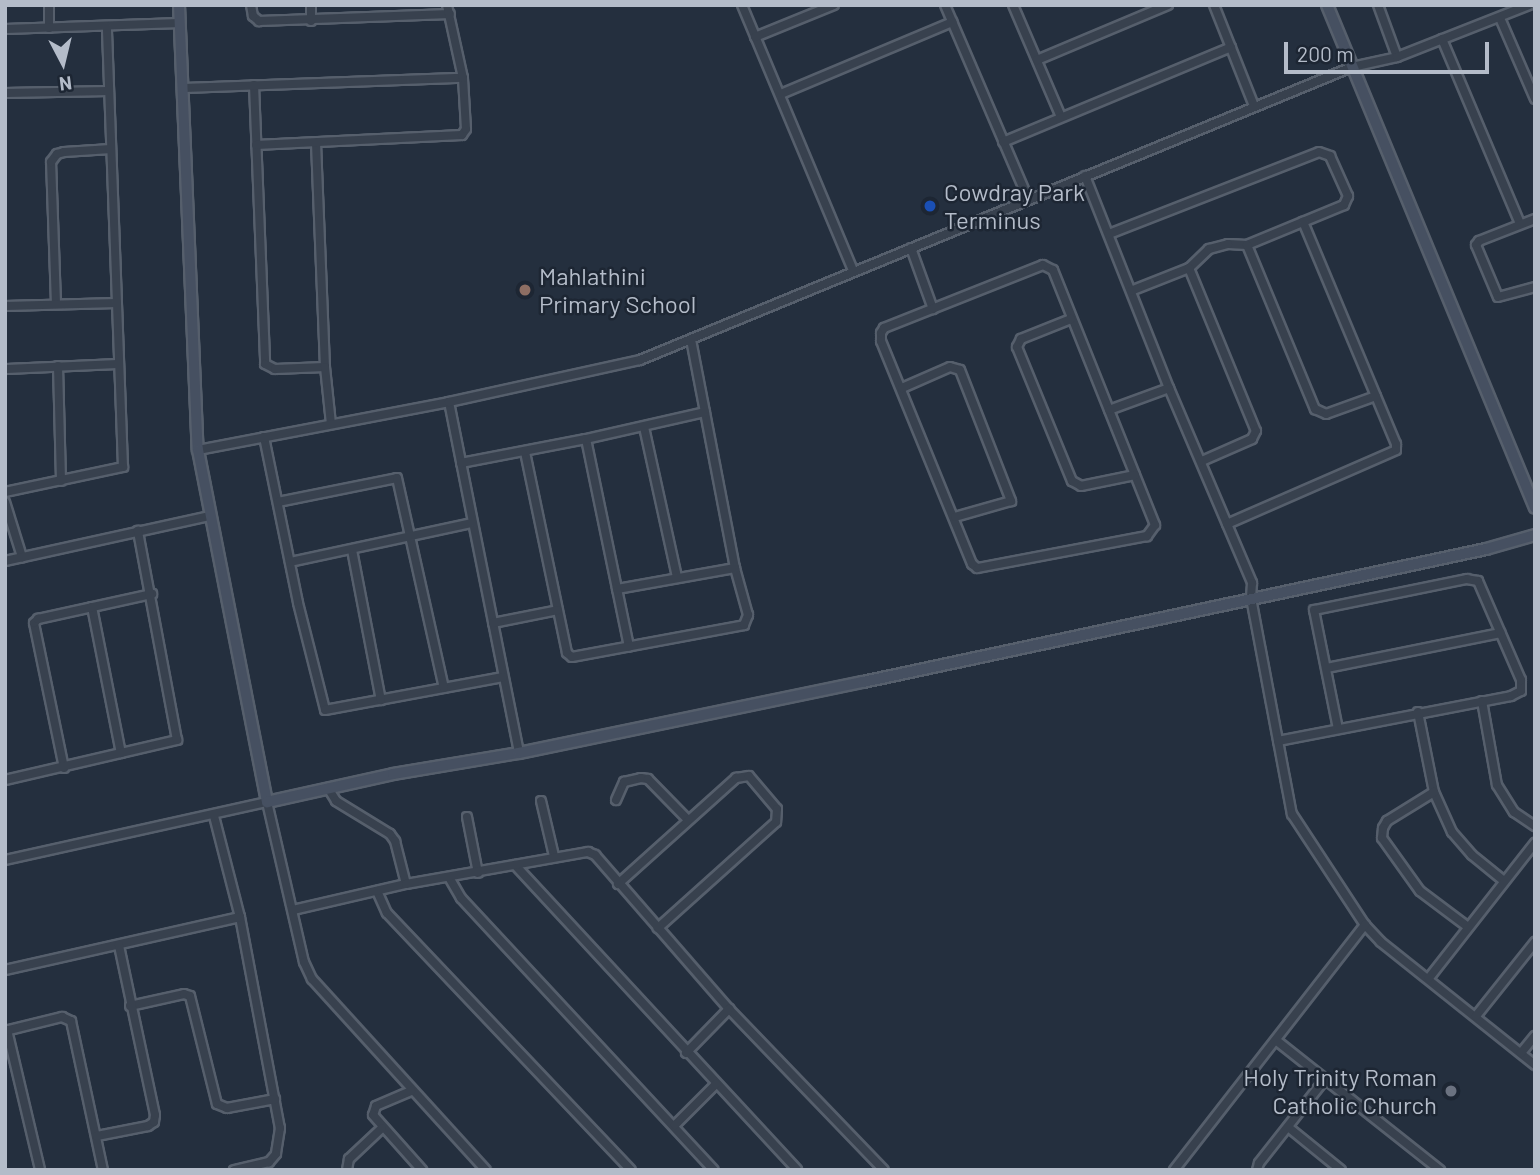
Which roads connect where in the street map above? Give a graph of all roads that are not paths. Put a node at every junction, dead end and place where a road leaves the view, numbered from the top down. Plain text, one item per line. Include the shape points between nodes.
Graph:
1 (49, 5) edge
2 (179, 5) edge
3 (251, 5) edge
4 (310, 5) edge
5 (742, 5) edge
6 (809, 5) edge
7 (834, 5) edge
8 (945, 5) edge
9 (1014, 5) edge
10 (1168, 5) edge
11 (1214, 5) edge
12 (1327, 5) edge
13 (1378, 5) edge
14 (1529, 5) edge
15 (448, 10) edge
16 (813, 14) junction
17 (1500, 18) junction
18 (311, 21) junction
19 (952, 22) junction
20 (180, 23) junction
21 (107, 26) junction
22 (50, 28) junction
23 (5, 29) edge
24 (755, 37) junction
25 (1442, 39) junction
26 (1231, 47) junction
27 (1397, 57) junction
28 (1037, 60) junction
29 (1352, 67) junction
30 (1535, 70) edge
31 (1525, 74) junction
32 (463, 78) junction
33 (254, 85) junction
34 (184, 88) junction
35 (109, 92) junction
36 (5, 93) edge
37 (780, 94) junction
38 (1535, 99) edge
39 (1254, 106) junction
40 (1061, 117) junction
41 (1003, 142) junction
42 (316, 143) junction
43 (256, 145) junction
44 (111, 149) junction
45 (1086, 176) junction
46 (1028, 199) junction
47 (1535, 219) edge
48 (1303, 222) junction
49 (1520, 225) junction
50 (1109, 234) junction
51 (1247, 245) junction
52 (911, 248) junction
53 (1189, 268) junction
54 (853, 271) junction
55 (1535, 287) edge
56 (1131, 291) junction
57 (117, 303) junction
58 (56, 304) junction
59 (5, 306) edge
60 (933, 309) junction
61 (1071, 319) junction
62 (691, 340) junction
63 (119, 364) junction
64 (58, 366) junction
65 (325, 367) junction
66 (5, 369) edge
67 (902, 388) junction
68 (1169, 388) junction
69 (1376, 396) junction
70 (449, 402) junction
71 (1109, 410) junction
72 (705, 412) junction
73 (331, 424) junction
74 (644, 427) junction
75 (264, 437) junction
76 (586, 439) junction
77 (198, 450) junction
78 (525, 452) junction
79 (1202, 461) junction
80 (461, 463) junction
81 (1135, 475) junction
82 (61, 481) junction
83 (5, 492) edge
84 (5, 502) edge
85 (278, 502) junction
86 (1535, 508) edge
87 (209, 516) junction
88 (955, 517) junction
89 (472, 523) junction
90 (1227, 524) junction
91 (138, 531) junction
92 (412, 536) junction
93 (1535, 536) edge
94 (352, 550) junction
95 (22, 557) junction
96 (5, 561) edge
97 (290, 562) junction
98 (736, 568) junction
99 (677, 578) junction
100 (617, 589) junction
101 (152, 594) junction
102 (1251, 598) junction
103 (92, 607) junction
104 (558, 610) junction
105 (493, 622) junction
106 (1500, 633) junction
107 (629, 647) junction
108 (1327, 668) junction
109 (503, 677) junction
110 (444, 688) junction
111 (381, 699) junction
112 (1482, 701) junction
113 (1418, 712) junction
114 (1338, 729) junction
115 (1278, 741) junction
116 (121, 753) junction
117 (519, 753) junction
118 (64, 768) junction
119 (5, 780) edge
120 (328, 788) junction
121 (1434, 792) junction
122 (616, 800) dead end
123 (541, 801) dead end
124 (267, 802) junction
125 (214, 816) junction
126 (467, 817) dead end
127 (687, 819) junction
128 (1535, 826) edge
129 (1535, 843) edge
130 (554, 856) junction
131 (5, 860) edge
132 (515, 865) junction
133 (478, 873) junction
134 (450, 879) junction
135 (1504, 881) junction
136 (406, 884) junction
137 (618, 884) junction
138 (377, 891) junction
139 (293, 910) junction
140 (240, 917) junction
141 (1365, 925) junction
142 (1468, 928) junction
143 (658, 929) junction
144 (1535, 942) edge
145 (119, 945) junction
146 (5, 970) edge
147 (1429, 978) junction
148 (130, 1006) junction
149 (729, 1009) junction
150 (1476, 1016) junction
151 (6, 1031) edge
152 (1535, 1036) edge
153 (1277, 1041) junction
154 (686, 1053) junction
155 (1521, 1053) junction
156 (1535, 1065) edge
157 (1325, 1079) junction
158 (716, 1084) junction
159 (411, 1091) junction
160 (275, 1099) junction
161 (675, 1125) junction
162 (1288, 1127) junction
163 (382, 1128) junction
164 (97, 1136) junction
165 (1437, 1169) edge
166 (40, 1170) edge
167 (103, 1170) edge
168 (234, 1170) edge
169 (347, 1170) edge
170 (422, 1170) edge
171 (486, 1170) edge
172 (631, 1170) edge
173 (714, 1170) edge
174 (797, 1170) edge
175 (884, 1170) edge
176 (1174, 1170) edge
177 (1257, 1170) edge
178 (1341, 1170) edge

1 - 22 street
2 - 20 street
3 - 18 street via 259,21
4 - 18 street
5 - 24 street
6 - 16 street
7 - 16 street
8 - 19 street
9 - 28 street
10 - 28 street
11 - 26 street
12 - 29 street
13 - 27 street
14 - 17 street
15 - 18 street
15 - 32 street
16 - 24 street
17 - 25 street
17 - 31 street
19 - 37 street
19 - 41 street
20 - 21 street
20 - 34 street
21 - 22 street
21 - 35 street
22 - 23 street
24 - 37 street
25 - 27 street
25 - 49 street
26 - 39 street
26 - 40 street
27 - 29 street
28 - 40 street
29 - 39 street
29 - 86 street
30 - 31 street
31 - 38 street
32 - 33 street
32 - 42 street via 466,129 462,135
33 - 34 street
33 - 43 street
34 - 77 street
35 - 36 street
35 - 44 street
37 - 54 street
39 - 45 street
40 - 41 street
41 - 46 street
42 - 43 street
42 - 65 street
43 - 65 street via 265,364 275,369
44 - 57 street
44 - 58 street via 64,152 51,162
45 - 46 street
45 - 50 street
46 - 52 street
47 - 49 street
48 - 50 street via 1344,205 1348,199 1330,156 1323,152
48 - 51 street
48 - 69 street
49 - 55 street via 1476,245 1498,297
50 - 56 street
51 - 53 street via 1209,249
51 - 69 street via 1315,409 1326,414
52 - 54 street
52 - 60 street
53 - 56 street
53 - 79 street via 1256,431 1252,439
54 - 62 street
56 - 68 street
57 - 58 street
57 - 63 street
58 - 59 street
60 - 61 street via 1043,265 1053,270
60 - 67 street via 881,333
61 - 71 street
61 - 81 street via 1021,339 1017,347 1072,481 1081,486
62 - 70 street via 627,364
62 - 72 street
63 - 64 street
63 - 82 street via 123,467
64 - 66 street
64 - 82 street
65 - 73 street
67 - 88 street
67 - 88 street via 950,367 960,370 1011,500
68 - 71 street
68 - 79 street
69 - 90 street via 1396,444 1393,454
70 - 73 street
70 - 80 street
71 - 81 street
72 - 74 street
72 - 98 street
73 - 75 street
74 - 76 street
74 - 99 street
75 - 77 street
75 - 85 street
76 - 78 street
76 - 100 street
77 - 87 street
78 - 80 street
78 - 104 street
79 - 90 street
80 - 89 street
81 - 88 street via 1155,526 1147,536 977,568
82 - 83 street
84 - 95 street
85 - 92 street via 397,478
85 - 97 street
87 - 91 street
87 - 124 street
89 - 92 street
89 - 105 street
90 - 102 street via 1252,583
91 - 95 street
91 - 101 street
92 - 94 street
92 - 110 street
93 - 102 street
94 - 97 street
94 - 111 street
95 - 96 street
97 - 111 street via 322,706 331,710
98 - 99 street
98 - 107 street via 748,615 744,625
99 - 100 street
100 - 107 street
101 - 103 street
101 - 116 street via 177,740
102 - 115 street
102 - 117 street
103 - 116 street
103 - 118 street via 34,623
104 - 105 street
104 - 107 street via 567,653 572,657
105 - 109 street
106 - 108 street
106 - 108 street via 1475,579 1403,591 1314,610
106 - 112 street via 1522,687 1511,696
108 - 114 street
109 - 110 street
109 - 117 street
110 - 111 street
112 - 113 street
112 - 128 street via 1497,785 1514,812
113 - 114 street
113 - 121 street
114 - 115 street
115 - 141 street via 1292,814
116 - 118 street
117 - 120 street
118 - 119 street
120 - 124 street
120 - 136 street via 336,801 390,834
121 - 135 street via 1461,844
121 - 142 street via 1387,821 1382,838 1420,891
122 - 127 street via 624,782 648,779
123 - 130 street
124 - 125 street
124 - 139 street
125 - 131 street
125 - 140 street
126 - 133 street
127 - 137 street
127 - 143 street via 743,775 749,776 779,816
129 - 135 street
130 - 132 street
130 - 137 street via 595,855
132 - 133 street
132 - 154 street
133 - 134 street
134 - 136 street
134 - 161 street via 461,898
135 - 142 street
136 - 138 street
137 - 143 street
138 - 139 street
138 - 172 street via 387,913
139 - 159 street via 312,979
140 - 145 street
140 - 160 street
141 - 147 street via 1381,943
141 - 153 street
142 - 147 street
143 - 149 street
144 - 150 street
145 - 146 street
145 - 148 street
147 - 150 street
148 - 160 street via 190,996 217,1104 227,1108
148 - 164 street via 154,1122
149 - 154 street
149 - 175 street
150 - 155 street
151 - 164 street via 68,1017
151 - 166 street
152 - 155 street
153 - 157 street
153 - 176 street
154 - 158 street
155 - 156 street
157 - 162 street
157 - 165 street
158 - 161 street
158 - 174 street
159 - 163 street via 376,1106 373,1115
159 - 171 street
160 - 168 street via 281,1128 276,1154 269,1162
161 - 173 street
162 - 177 street
162 - 178 street
163 - 169 street via 349,1159
163 - 170 street
164 - 167 street

